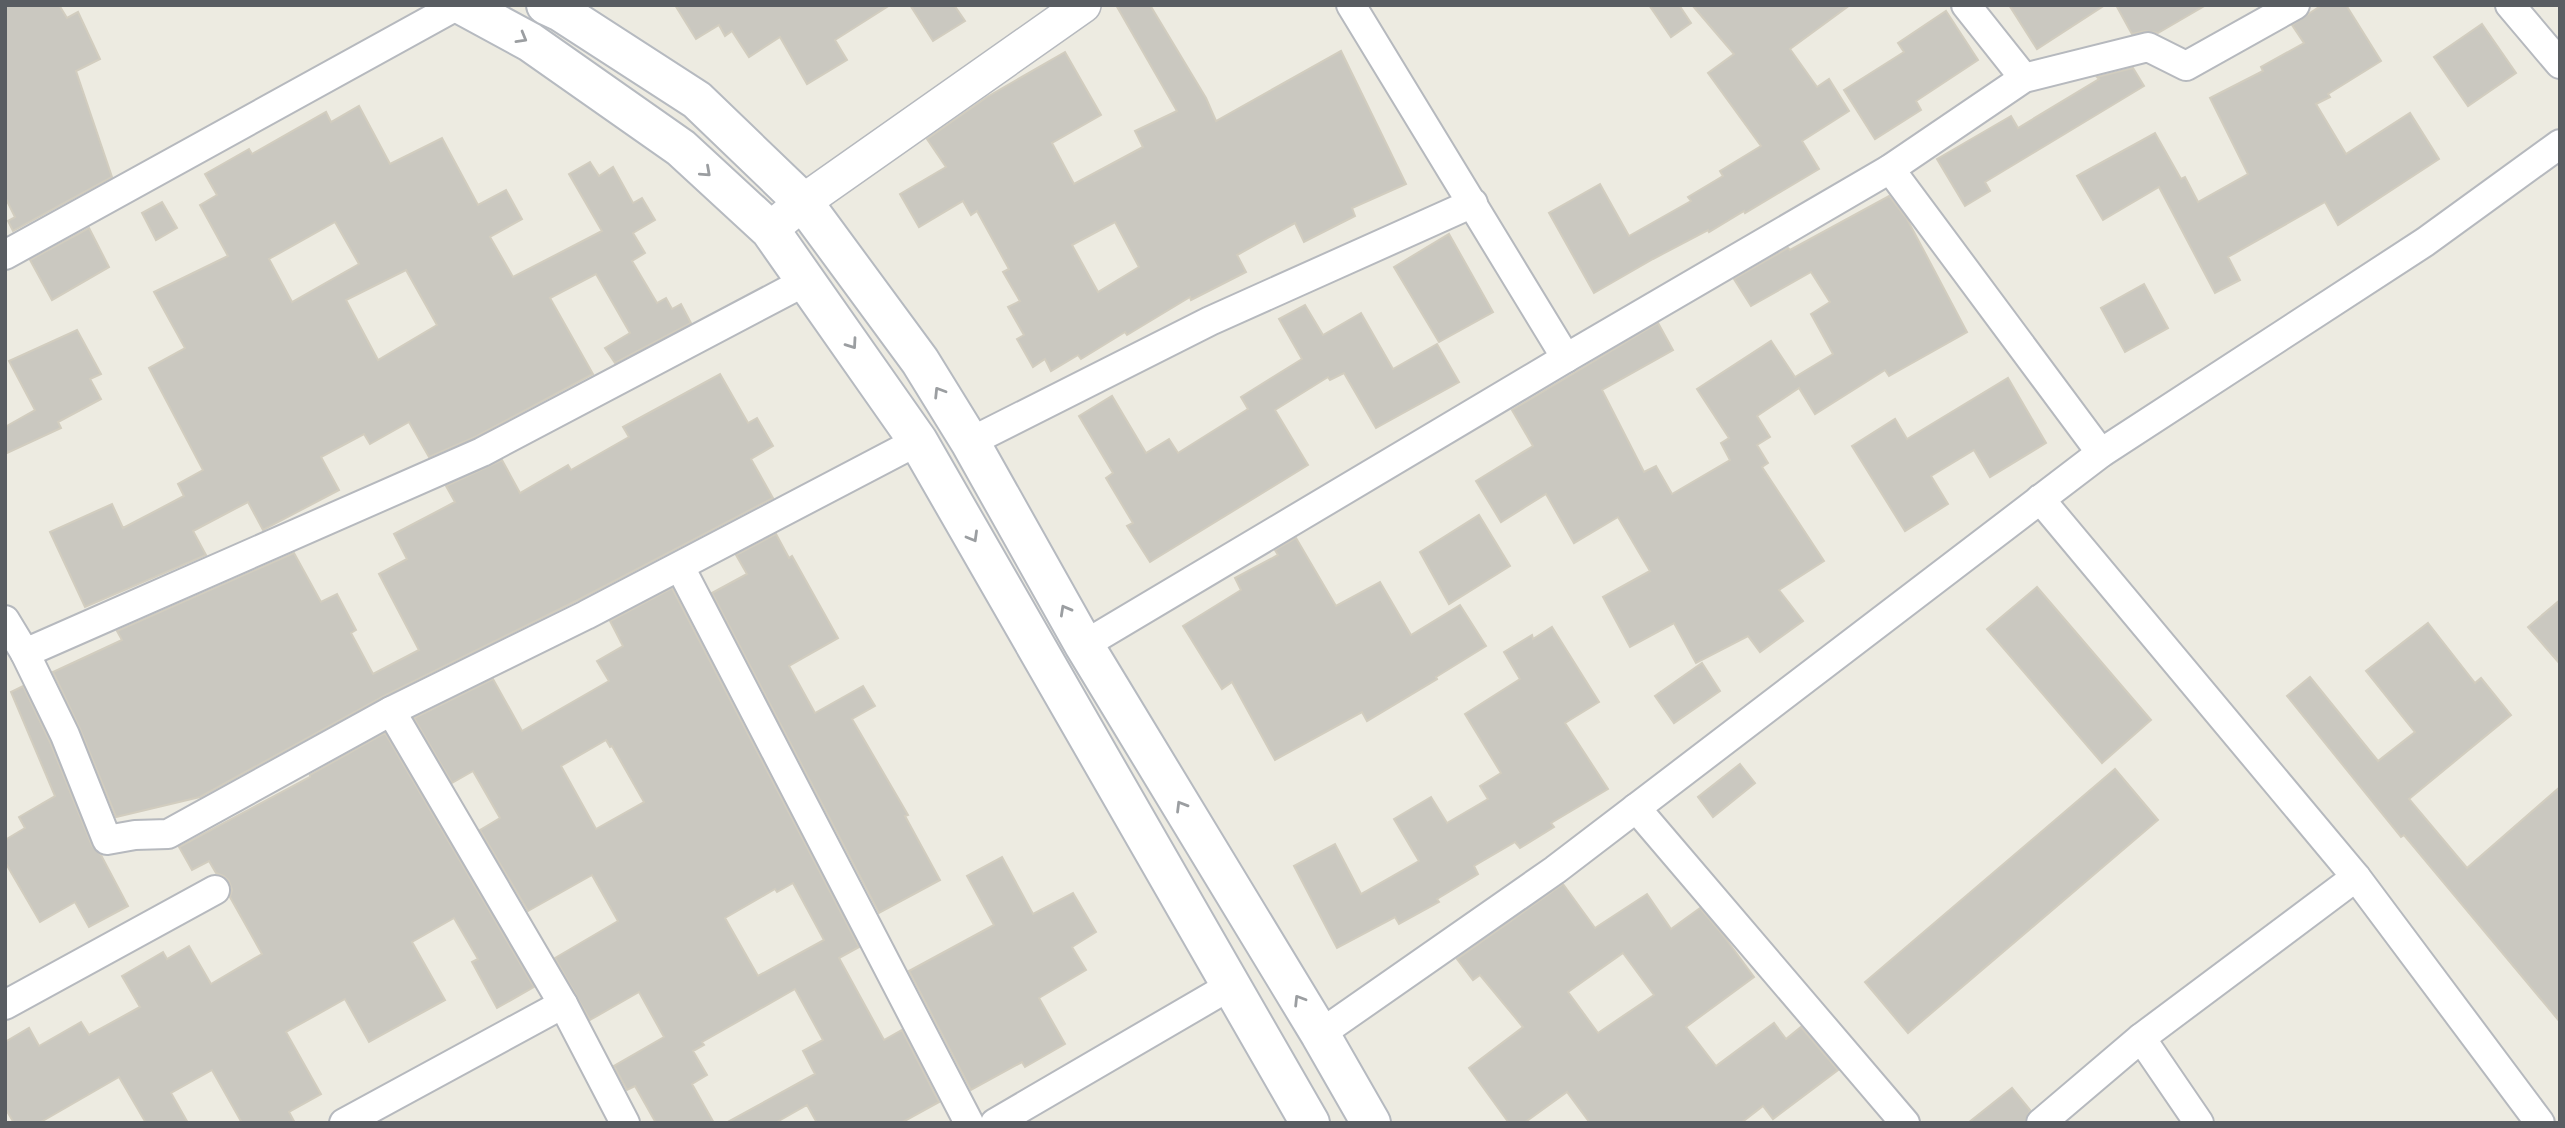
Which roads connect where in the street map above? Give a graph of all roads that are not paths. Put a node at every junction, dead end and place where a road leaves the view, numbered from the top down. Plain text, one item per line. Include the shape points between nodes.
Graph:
1 (460, 5) edge
2 (1083, 5) edge
3 (1350, 5) edge
4 (1966, 5) edge
5 (2295, 5) edge
6 (2510, 5) edge
7 (558, 7) edge
8 (2560, 64) edge
9 (2024, 78) junction
10 (2560, 144) edge
11 (1890, 169) junction
12 (803, 202) junction
13 (1473, 203) junction
14 (770, 229) junction
15 (5, 254) edge
16 (808, 280) junction
17 (1566, 358) junction
18 (918, 441) junction
19 (970, 443) junction
20 (2101, 453) junction
21 (2040, 499) junction
22 (680, 566) junction
23 (5, 620) edge
24 (1084, 645) junction
25 (25, 653) junction
26 (391, 711) junction
27 (1636, 808) junction
28 (2356, 877) junction
29 (215, 890) dead end
30 (1230, 986) junction
31 (563, 1004) junction
32 (5, 1006) edge
33 (1320, 1034) junction
34 (2141, 1038) junction
35 (344, 1123) edge
36 (625, 1123) edge
37 (969, 1123) edge
38 (995, 1123) edge
39 (1310, 1123) edge
40 (1371, 1123) edge
41 (1905, 1123) edge
42 (2041, 1123) edge
43 (2199, 1123) edge
44 (2540, 1123) edge

1 -> 14 main road via 530,42 681,148
1 - 15 street
2 - 12 street
3 - 13 street
4 - 9 street
5 - 9 street via 2186,66 2148,47
6 - 8 street
7 - 12 main road via 697,100
9 - 11 street
10 - 20 street via 2425,242
11 - 17 street
11 - 20 street
12 - 14 street
19 -> 12 main road via 920,361
13 - 17 street
13 - 19 street via 1210,321
14 - 16 main road
16 -> 18 main road
16 - 25 street via 482,452
17 - 24 street
18 - 22 street
18 -> 30 main road
24 -> 19 main road
20 - 21 street
21 - 27 street
21 - 28 street
22 - 26 street
22 - 37 street
23 - 25 street
33 -> 24 main road
25 - 26 street via 65,735 107,840 168,834
26 - 31 street
27 - 33 street
27 - 41 street
28 - 34 street
28 - 44 street
29 - 32 street
30 - 38 street
30 - 39 main road
31 - 35 street
31 - 36 street
33 - 40 main road
34 - 42 street
34 - 43 street

